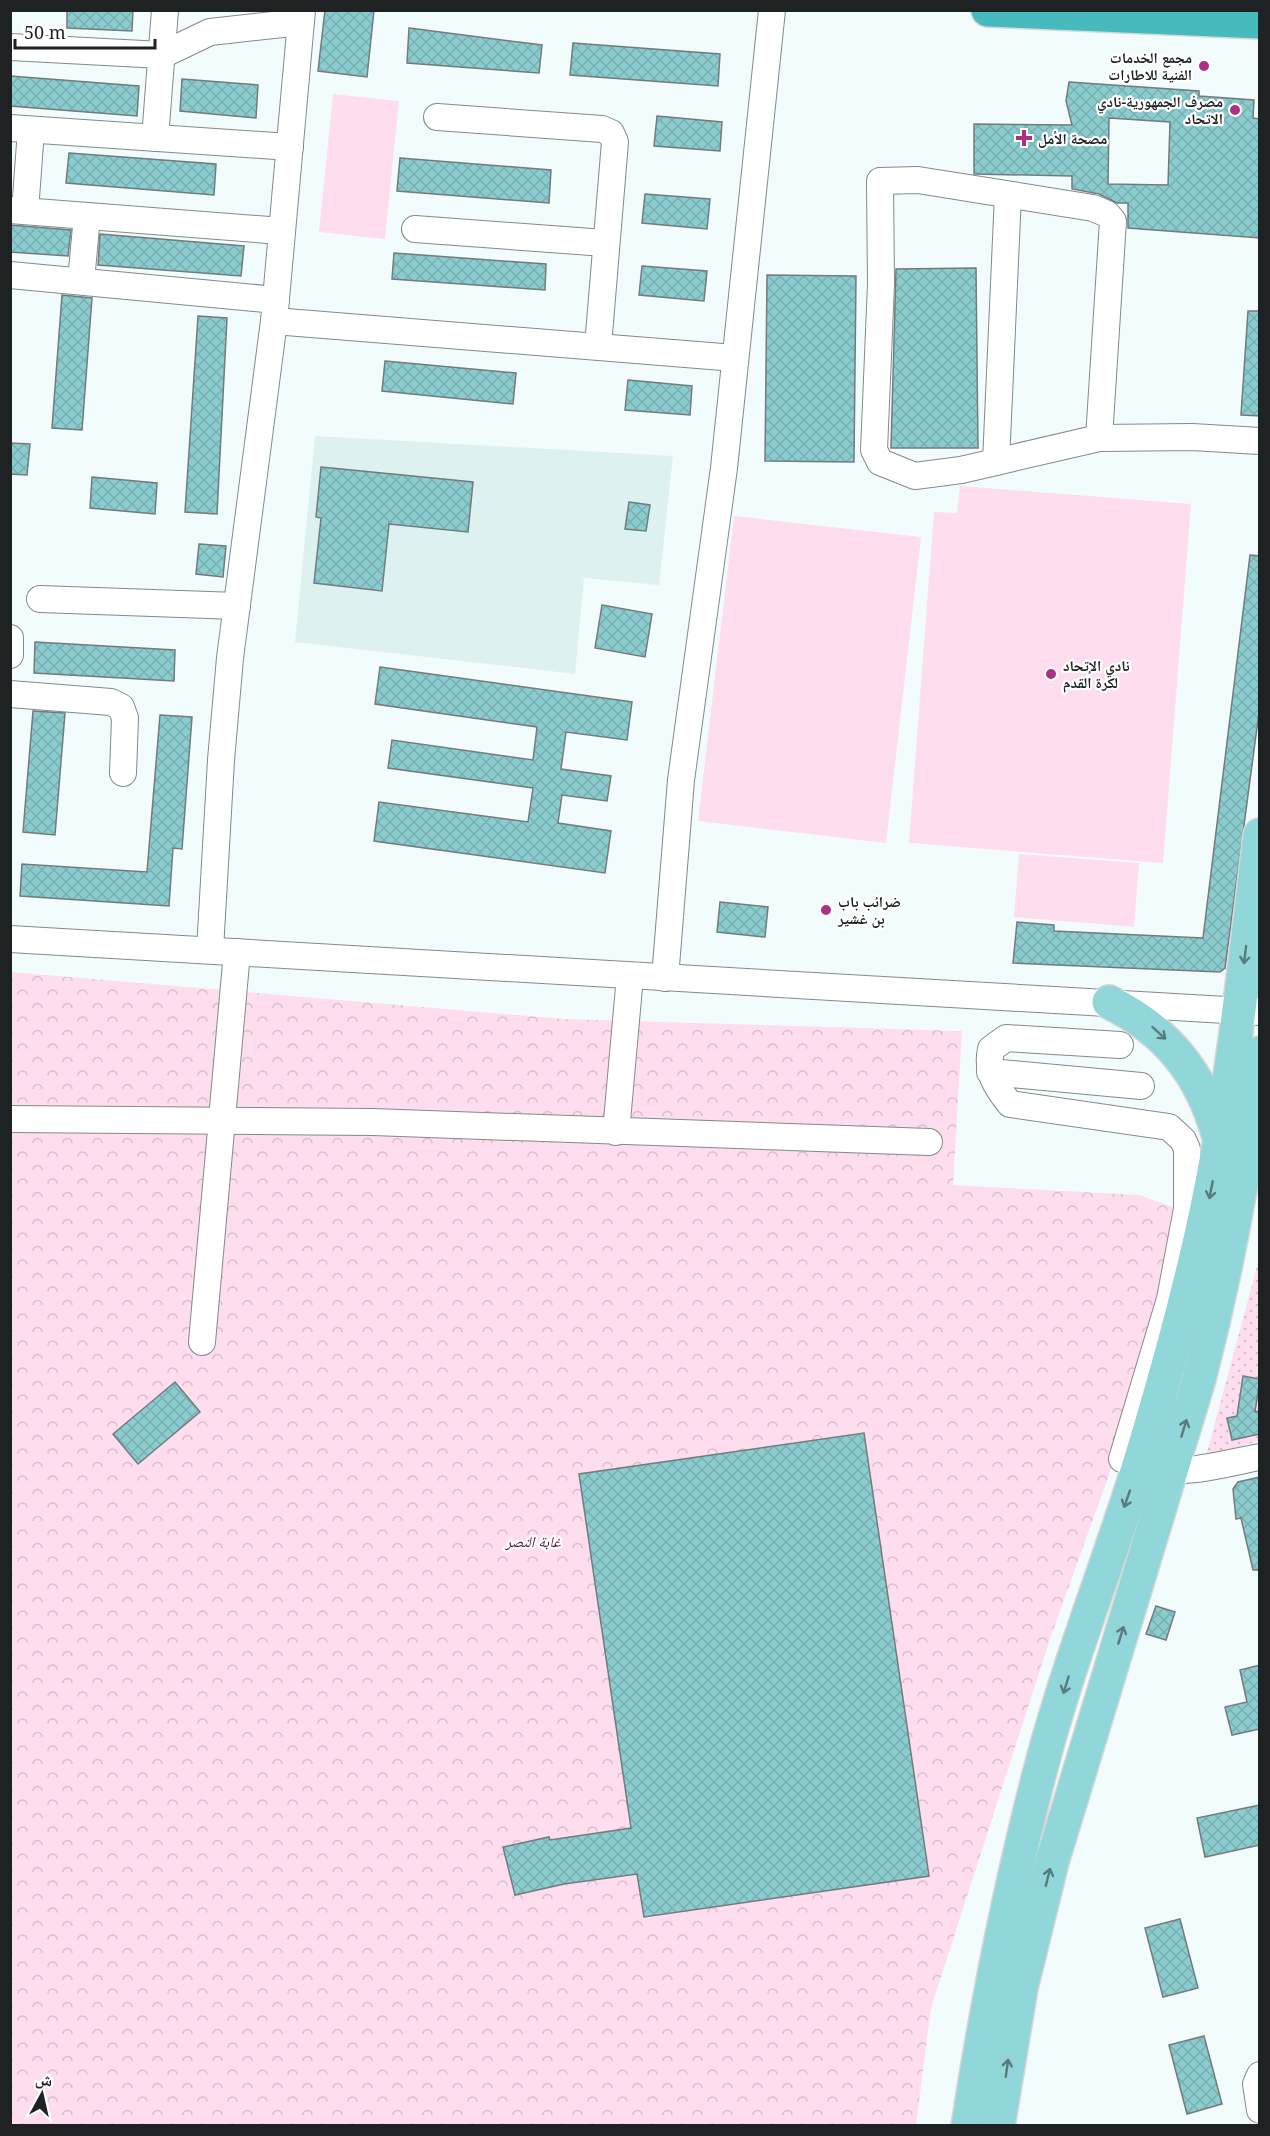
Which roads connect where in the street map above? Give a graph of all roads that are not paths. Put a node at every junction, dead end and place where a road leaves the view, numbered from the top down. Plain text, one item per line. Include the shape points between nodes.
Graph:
1 (165, 10) edge
2 (772, 10) edge
3 (988, 10) edge
4 (302, 16) edge
5 (1222, 20) junction
6 (1260, 22) edge
7 (1260, 37) edge
8 (10, 47) edge
9 (162, 55) junction
10 (437, 117) dead end
11 (21, 129) edge
12 (155, 138) junction
13 (290, 147) junction
14 (1008, 195) junction
15 (18, 211) edge
16 (87, 216) junction
17 (415, 229) dead end
18 (282, 231) junction
19 (605, 243) junction
20 (10, 275) edge
21 (81, 281) junction
22 (275, 311) junction
23 (598, 346) junction
24 (735, 358) junction
25 (1099, 438) junction
26 (1260, 441) edge
27 (996, 462) junction
28 (40, 599) dead end
29 (237, 606) junction
30 (10, 638) edge
31 (10, 655) edge
32 (10, 694) edge
33 (123, 773) dead end
34 (1260, 835) edge
35 (10, 939) edge
36 (210, 951) junction
37 (237, 952) junction
38 (630, 976) junction
39 (665, 978) junction
40 (1109, 1002) junction
41 (1249, 1012) edge
42 (1120, 1045) dead end
43 (1260, 1053) edge
44 (990, 1072) junction
45 (1141, 1086) dead end
46 (10, 1119) edge
47 (223, 1121) junction
48 (1256, 1123) edge
49 (616, 1132) junction
50 (929, 1142) dead end
51 (1220, 1142) junction
52 (202, 1342) dead end
53 (1260, 1456) edge
54 (1130, 1462) junction
55 (1171, 1471) junction
56 (1043, 1760) junction
57 (1079, 1771) junction
58 (998, 2027) junction
59 (1260, 2075) edge
60 (1260, 2110) edge
61 (968, 2126) edge
62 (998, 2126) edge

1 - 9 street
2 - 24 street
3 - 5 highway
4 - 9 street via 210,32
4 - 13 street
5 - 6 highway
5 - 7 highway
8 - 9 street
9 - 12 street
10 - 19 street via 602,129 611,133 615,142
11 - 12 street
11 - 15 street
12 - 13 street
13 - 18 street
14 - 25 street via 1093,208 1113,220
14 - 27 street
14 - 27 street via 918,180 889,179 880,181 878,188 881,284 874,450 880,462 915,476
15 - 16 street
16 - 18 street
16 - 21 street
17 - 19 street
18 - 22 street
19 - 23 street
20 - 21 street
21 - 22 street
22 - 23 street
22 - 29 street
23 - 24 street
24 - 39 street via 681,780
25 - 26 street
25 - 27 street
28 - 29 street
29 - 36 street via 221,760
30 - 31 street
32 - 33 street via 111,702 121,707 125,718
34 -> 41 main road
35 - 36 street
36 - 37 street
37 - 38 street
37 - 47 street
38 - 39 street
38 - 49 street
39 - 40 street
40 - 41 street
40 -> 51 main road via 1154,1029 1179,1054 1203,1090
41 - 51 main road
42 - 44 street via 1006,1038 991,1049
43 - 48 main road
44 - 45 street
44 - 54 street via 1010,1104 1169,1127 1187,1149 1187,1209 1170,1299
46 - 47 street
47 - 49 street via 373,1122
47 - 52 street
55 -> 48 main road via 1219,1302
49 - 50 street
51 -> 54 main road via 1189,1288
53 - 55 street
54 - 55 street
54 -> 56 main road
57 -> 55 main road
56 - 57 main road
56 - 58 main road
58 -> 57 main road
58 - 61 main road
62 -> 58 main road
59 - 60 street via 1256,2084

